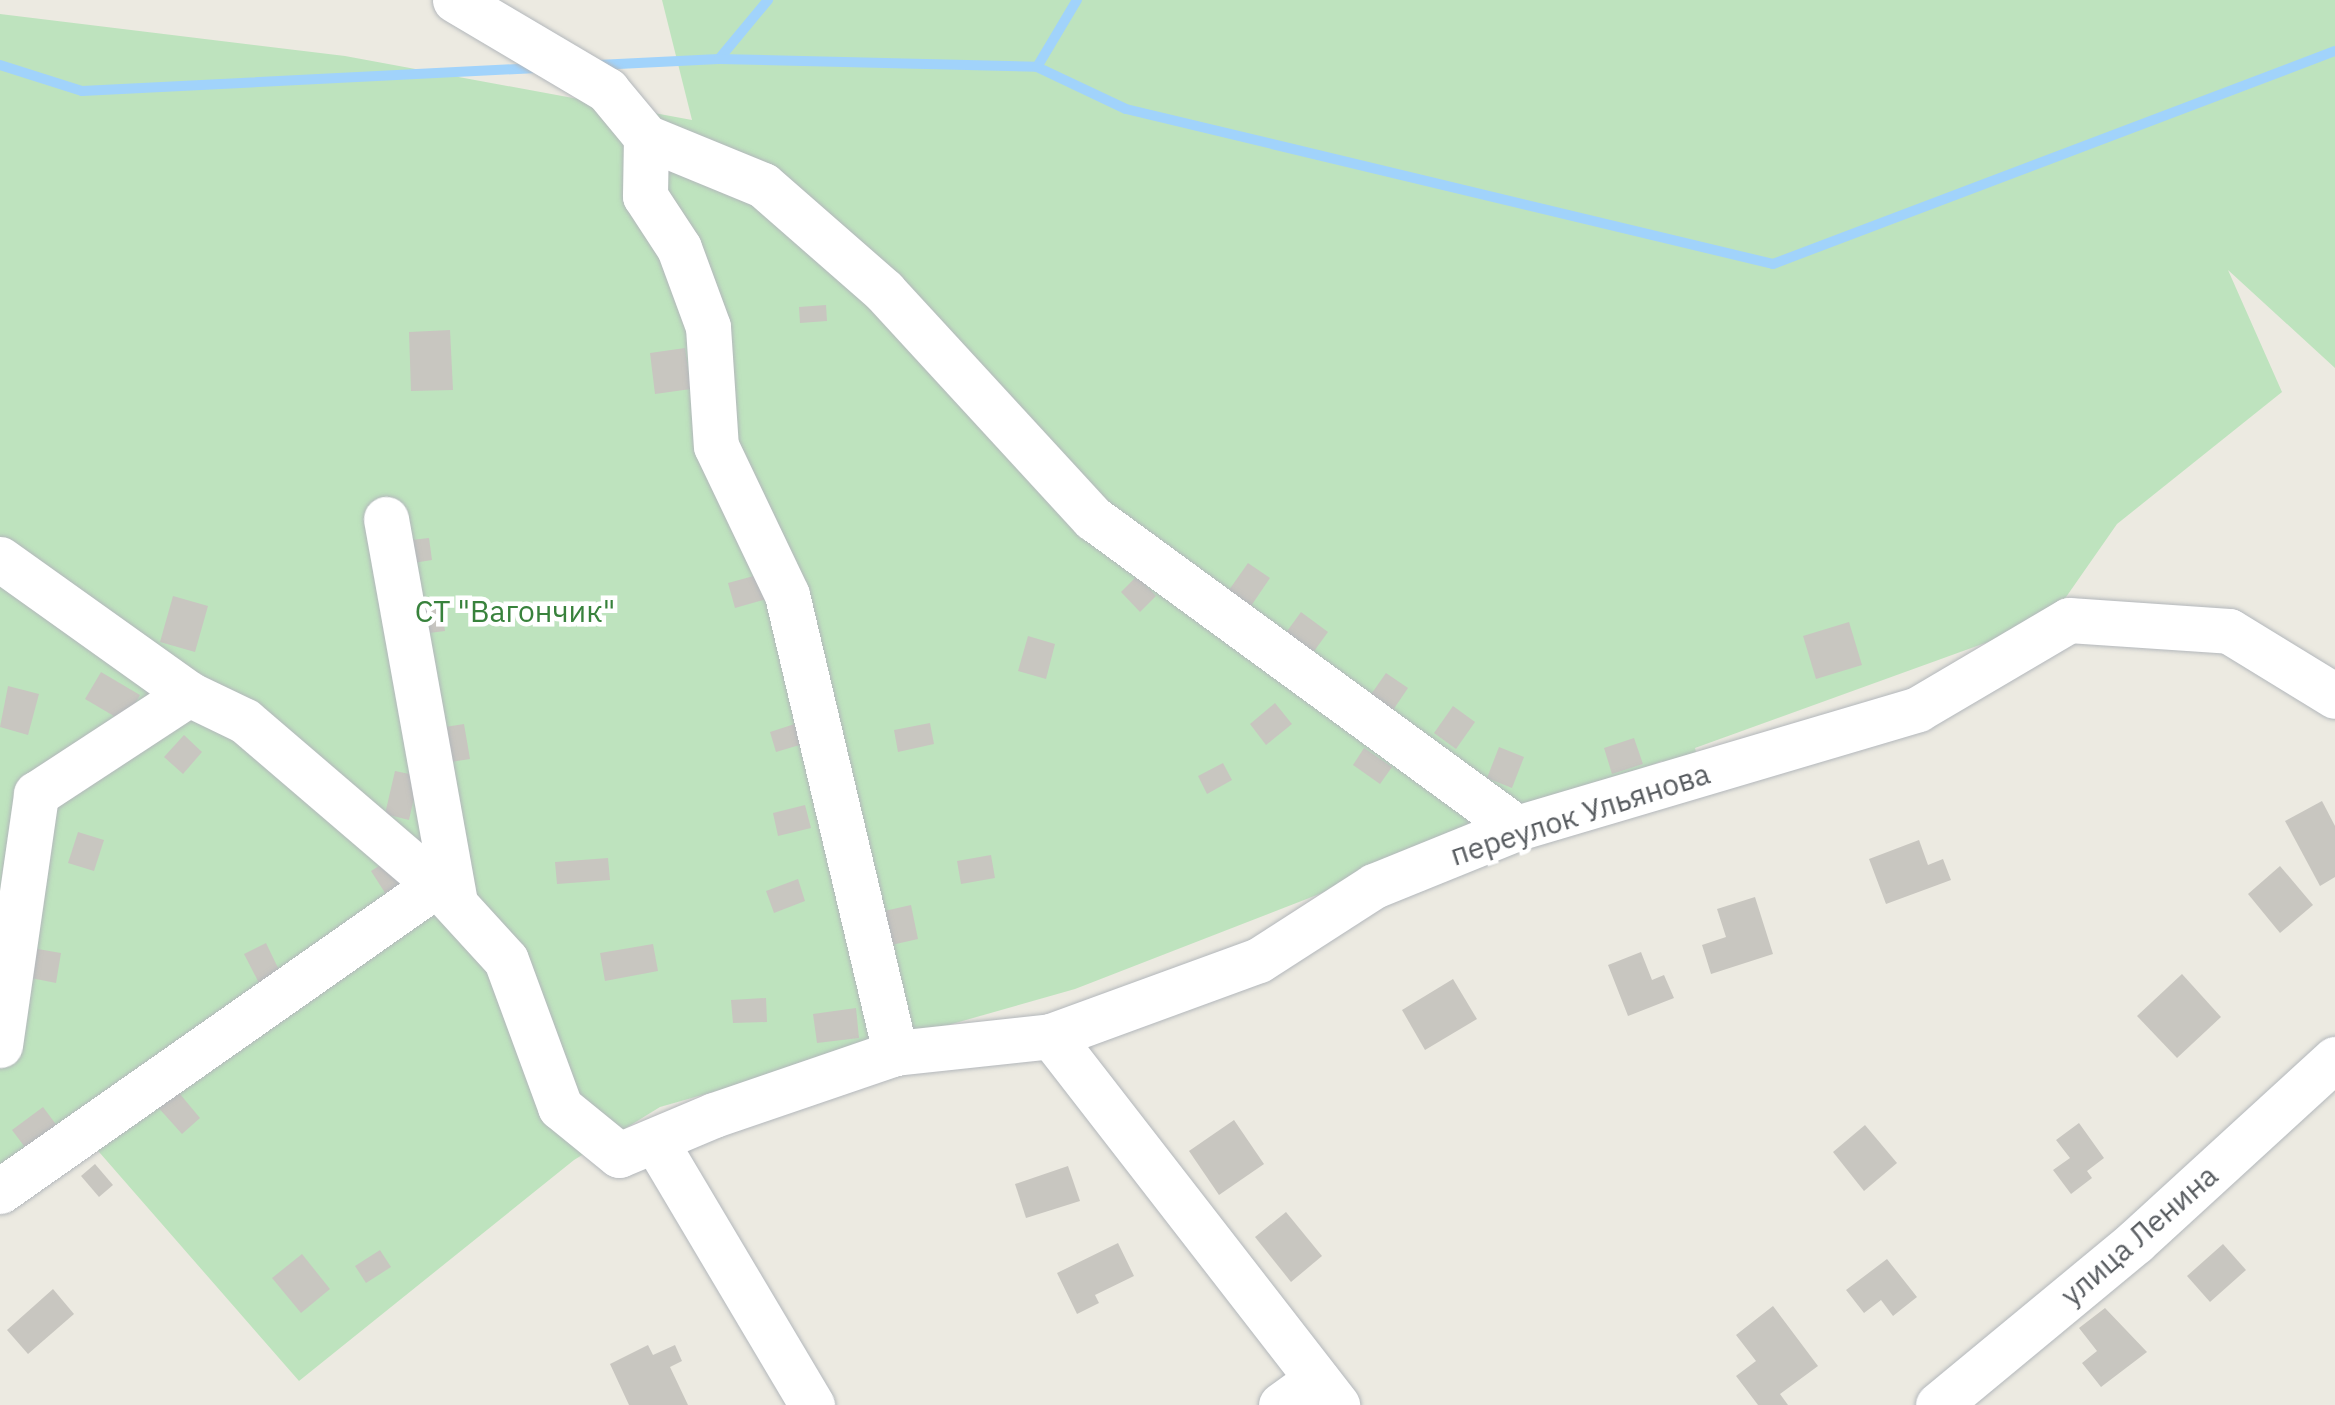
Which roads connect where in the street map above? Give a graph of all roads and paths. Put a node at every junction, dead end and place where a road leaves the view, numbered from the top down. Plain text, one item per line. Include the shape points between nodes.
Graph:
1 (456, 0) edge
2 (646, 137) junction
3 (386, 519) dead end
4 (0, 559) edge
5 (190, 694) junction
6 (2335, 696) edge
7 (1517, 828) junction
8 (446, 894) junction
9 (1052, 1036) junction
10 (0, 1045) edge
11 (894, 1053) junction
12 (2335, 1059) edge
13 (657, 1144) junction
14 (0, 1191) edge
15 (1312, 1396) edge
16 (812, 1405) edge
17 (1938, 1405) edge

1 - 2 street via 607,90
2 - 7 street via 764,184 884,291 1093,518
2 - 11 street via 645,196 679,248 708,328 716,446 788,595
3 - 8 street
4 - 5 street
5 - 8 street via 245,721
5 - 10 street via 36,794
6 - 7 street, переулок Ульянова via 2229,631 2069,620 1918,709
7 - 9 street, переулок Ульянова via 1374,886 1259,960
8 - 13 street via 506,960 560,1107 619,1156
8 - 14 street
9 - 11 street, переулок Ульянова
9 - 15 street
11 - 13 street, переулок Ульянова via 714,1114
12 - 17 street, улица Ленина via 2135,1242
13 - 16 street

